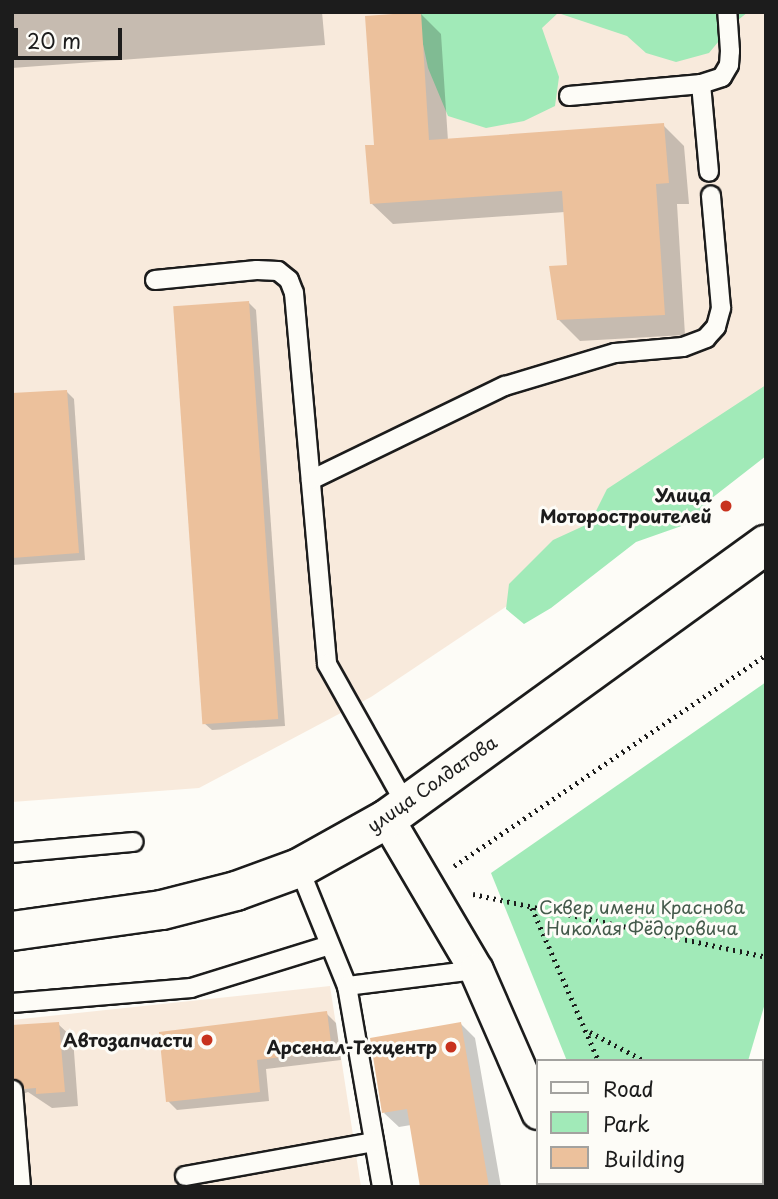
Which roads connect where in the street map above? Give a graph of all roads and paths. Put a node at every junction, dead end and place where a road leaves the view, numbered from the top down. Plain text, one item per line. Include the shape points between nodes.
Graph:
1 (727, 12) edge
2 (701, 84) junction
3 (569, 96) dead end
4 (709, 172) dead end
5 (711, 195) dead end
6 (155, 279) dead end
7 (311, 480) junction
8 (766, 545) edge
9 (766, 655) edge
10 (397, 812) junction
11 (134, 842) dead end
12 (12, 853) edge
13 (299, 869) junction
14 (427, 884) junction
15 (532, 908) junction
16 (12, 931) edge
17 (330, 945) junction
18 (766, 957) edge
19 (475, 970) junction
20 (347, 986) junction
21 (12, 1003) edge
22 (589, 1031) junction
23 (598, 1059) edge
24 (641, 1059) edge
25 (13, 1090) edge
26 (536, 1107) edge
27 (14, 1125) edge
28 (374, 1142) junction
29 (185, 1176) dead end
30 (20, 1187) edge
31 (382, 1187) edge

1 - 2 lane via 729,65 722,77
2 - 3 lane
2 - 4 lane
5 - 7 lane via 721,308 716,327 706,338 683,347 615,353 505,386
6 - 7 lane via 257,270 278,271 289,280 294,293
7 - 10 lane via 327,664
8 - 10 main road, улица Солдатова
9 - 14 path
10 - 13 main road, улица Солдатова
10 - 14 street
11 - 12 lane
13 - 16 main road, улица Солдатова via 162,909
13 - 17 lane
14 - 15 path
14 - 19 street
15 - 18 path
15 - 22 path
17 - 20 lane
17 - 21 lane via 191,988
19 - 20 lane
19 - 26 street
20 - 28 lane
22 - 23 path
22 - 24 path
25 - 27 lane
27 - 30 lane
28 - 29 lane
28 - 31 lane

